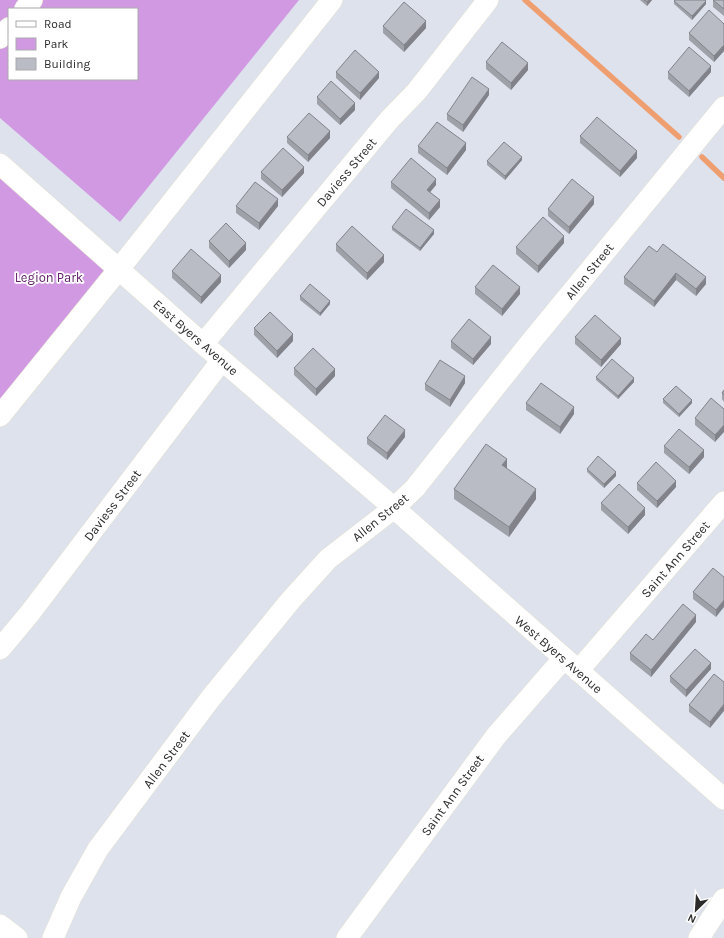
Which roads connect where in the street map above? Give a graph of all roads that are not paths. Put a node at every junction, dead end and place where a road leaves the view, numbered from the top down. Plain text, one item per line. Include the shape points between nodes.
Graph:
1 (32, 0) edge
2 (332, 0) edge
3 (488, 0) edge
4 (26, 8) edge
5 (8, 29) edge
6 (0, 38) edge
7 (724, 107) edge
8 (0, 164) edge
9 (119, 269) junction
10 (203, 344) junction
11 (222, 360) junction
12 (0, 416) edge
13 (724, 502) edge
14 (394, 508) junction
15 (0, 649) edge
16 (571, 664) junction
17 (724, 799) edge
18 (724, 900) edge
19 (0, 925) edge
20 (17, 938) edge
21 (53, 938) edge
22 (348, 938) edge
23 (699, 938) edge

1 - 4 street
2 - 9 street
3 - 10 street, Daviess Street via 417,91 389,120
5 - 6 street
7 - 14 street, Allen Street via 530,343 415,488
8 - 9 street, East Byers Avenue
9 - 10 street, East Byers Avenue
9 - 12 street
10 - 11 street, East Byers Avenue
11 - 14 street, East Byers Avenue
11 - 15 street, Daviess Street
13 - 16 street, Saint Ann Street
14 - 16 street, West Byers Avenue
14 - 21 street, Allen Street via 328,559 210,699 98,849 71,897
16 - 17 street, West Byers Avenue
16 - 22 street, Saint Ann Street via 496,736
18 - 23 street
19 - 20 street

